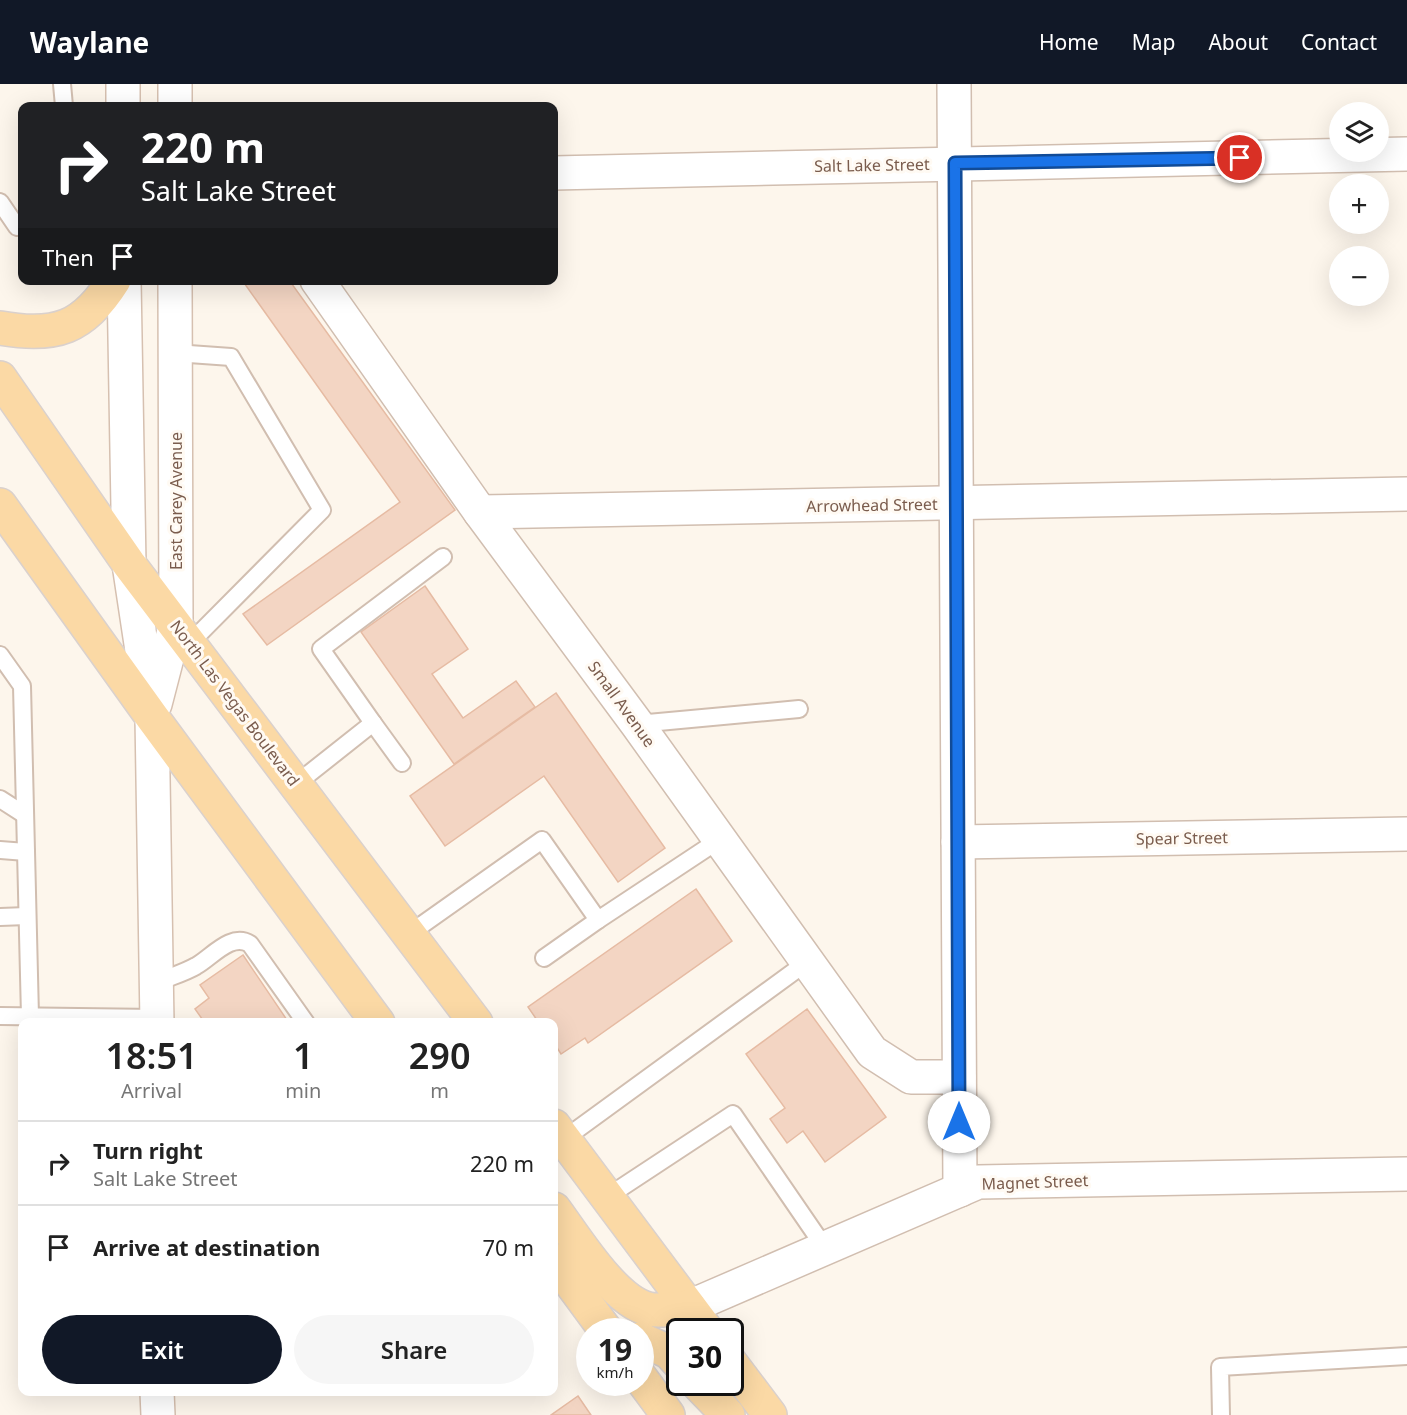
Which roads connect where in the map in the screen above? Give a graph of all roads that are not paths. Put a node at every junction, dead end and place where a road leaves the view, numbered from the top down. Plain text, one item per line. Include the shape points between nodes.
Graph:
1 (62, 84) edge
2 (123, 84) edge
3 (175, 84) edge
4 (954, 84) edge
5 (64, 102) edge
6 (123, 102) edge
7 (175, 102) edge
8 (1407, 154) edge
9 (955, 163) junction
10 (558, 173) edge
11 (0, 202) edge
12 (18, 226) edge
13 (111, 285) edge
14 (124, 285) edge
15 (175, 285) edge
16 (321, 285) edge
17 (0, 328) edge
18 (175, 352) junction
19 (0, 378) edge
20 (1407, 494) edge
21 (957, 503) junction
22 (0, 505) edge
23 (480, 512) junction
24 (443, 557) dead end
25 (129, 564) junction
26 (183, 633) junction
27 (0, 655) edge
28 (799, 709) dead end
29 (152, 717) junction
30 (373, 723) junction
31 (637, 724) junction
32 (402, 763) dead end
33 (296, 784) junction
34 (0, 799) edge
35 (25, 815) junction
36 (1407, 834) edge
37 (719, 840) junction
38 (958, 842) junction
39 (0, 850) edge
40 (26, 852) junction
41 (27, 916) junction
42 (0, 917) edge
43 (598, 920) junction
44 (409, 934) junction
45 (544, 958) dead end
46 (807, 962) junction
47 (156, 983) junction
48 (0, 1016) edge
49 (30, 1016) junction
50 (94, 1018) edge
51 (157, 1018) edge
52 (302, 1018) edge
53 (374, 1018) edge
54 (472, 1018) edge
55 (959, 1077) junction
56 (559, 1132) edge
57 (1407, 1174) edge
58 (960, 1190) junction
59 (607, 1197) junction
60 (558, 1214) edge
61 (825, 1248) junction
62 (558, 1265) edge
63 (597, 1318) edge
64 (694, 1318) edge
65 (698, 1318) edge
66 (701, 1318) edge
67 (1407, 1356) edge
68 (744, 1381) edge
69 (157, 1396) edge
70 (654, 1396) edge
71 (710, 1396) edge
72 (158, 1415) edge
73 (668, 1415) edge
74 (728, 1415) edge
75 (770, 1415) edge
76 (1221, 1415) edge

1 - 5 lane
2 - 6 street
3 - 7 street
4 - 9 street
8 - 9 street, Salt Lake Street
9 - 10 street, Salt Lake Street
9 - 21 street
11 - 12 lane
13 - 17 main road via 98,306 56,330 24,332
14 - 25 street, East Carey Avenue
15 - 18 street, East Carey Avenue
16 - 23 street, Small Avenue
18 - 26 street, East Carey Avenue
18 - 26 lane via 231,357 322,510
19 - 25 main road, North Las Vegas Boulevard
20 - 21 street, Arrowhead Street
21 - 23 street, Arrowhead Street
21 - 38 street
22 - 29 main road
23 - 31 street, Small Avenue
24 - 30 lane via 321,649
25 - 26 main road, North Las Vegas Boulevard
25 - 29 street, East Carey Avenue
26 - 29 street, East Carey Avenue
26 - 33 main road, North Las Vegas Boulevard
27 - 35 lane via 22,686
28 - 31 lane
29 - 47 street, East Carey Avenue
29 - 53 main road
30 - 32 lane
30 - 33 lane
31 - 37 street, Small Avenue
33 - 44 main road, North Las Vegas Boulevard
34 - 35 lane
35 - 40 lane
36 - 38 street, Spear Street
37 - 43 lane
37 - 46 street, Small Avenue
38 - 55 street
39 - 40 lane
40 - 41 lane
41 - 42 lane
41 - 49 lane
43 - 44 lane via 542,840
43 - 45 lane
44 - 54 main road, North Las Vegas Boulevard
46 - 55 street, Small Avenue via 872,1052 911,1077
46 - 56 lane
47 - 51 street, East Carey Avenue
47 - 52 lane via 197,966 235,940 244,940
48 - 49 lane
49 - 50 lane
55 - 58 street
56 - 59 main road
57 - 58 street, Magnet Street via 978,1182
58 - 61 street, Magnet Street
59 - 61 lane via 733,1113
59 - 65 main road
60 - 64 main road via 629,1301
61 - 66 street, Magnet Street
62 - 63 main road
67 - 76 lane via 1220,1367
68 - 75 main road
69 - 72 street
70 - 73 main road
71 - 74 main road

